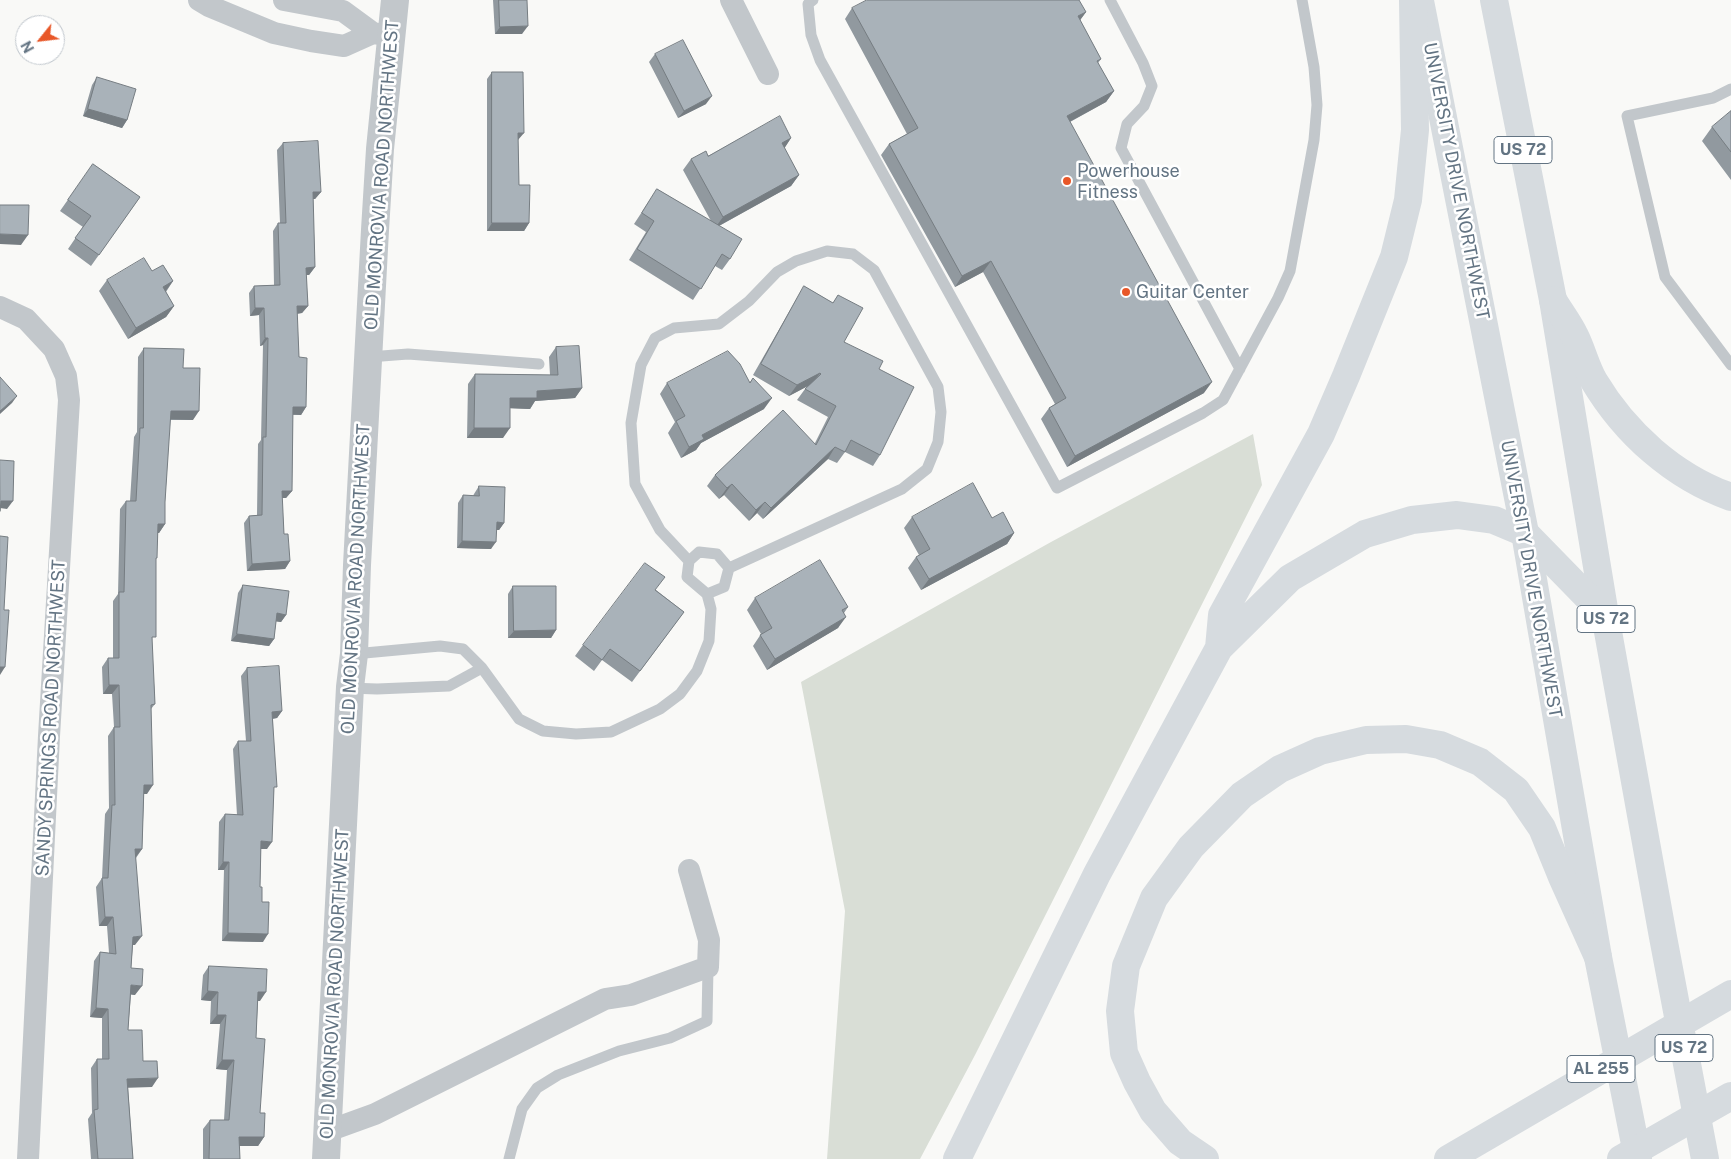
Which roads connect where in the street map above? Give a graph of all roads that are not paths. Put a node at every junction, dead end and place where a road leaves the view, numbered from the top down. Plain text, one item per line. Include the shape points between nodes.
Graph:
1 (200, 0) edge
2 (284, 0) edge
3 (395, 0) edge
4 (731, 0) edge
5 (813, 0) edge
6 (1110, 0) edge
7 (1302, 0) edge
8 (1413, 0) edge
9 (1420, 0) edge
10 (1494, 0) edge
11 (382, 34) junction
12 (768, 74) dead end
13 (1731, 89) edge
14 (1553, 300) junction
15 (0, 307) edge
16 (369, 357) junction
17 (539, 364) dead end
18 (1731, 365) edge
19 (1240, 369) junction
20 (1731, 498) edge
21 (1524, 533) junction
22 (689, 561) junction
23 (729, 568) junction
24 (707, 594) junction
25 (1605, 616) junction
26 (1219, 648) junction
27 (354, 654) junction
28 (482, 668) junction
29 (350, 688) junction
30 (689, 870) dead end
31 (1598, 957) junction
32 (708, 966) junction
33 (1731, 994) edge
34 (1731, 1096) edge
35 (328, 1131) junction
36 (1471, 1144) junction
37 (28, 1159) edge
38 (326, 1159) edge
39 (510, 1159) edge
40 (957, 1159) edge
41 (1205, 1159) edge
42 (1429, 1159) edge
43 (1448, 1159) edge
44 (1621, 1159) edge
45 (1638, 1159) edge
46 (1704, 1159) edge

1 - 11 street via 274,33 311,40 344,46
2 - 11 street via 343,11
3 - 11 street, OLD MONROVIA ROAD NORTHWEST
4 - 12 street
5 - 19 lane via 808,4 811,35 820,60 1057,488 1203,413 1222,400
6 - 19 lane via 1152,86 1144,106 1126,124 1121,148
7 - 19 lane via 1317,105 1312,150 1290,271
8 - 26 highway via 1415,130 1408,200 1394,257 1321,434 1222,615
9 - 21 highway, UNIVERSITY DRIVE NORTHWEST
10 - 14 highway, US 72
11 - 16 street, OLD MONROVIA ROAD NORTHWEST via 380,149
13 - 18 lane via 1713,98 1627,116 1666,277
14 - 20 highway via 1574,334 1594,380 1621,420 1650,449 1687,476
14 - 25 highway, US 72
15 - 37 street, SANDY SPRINGS ROAD NORTHWEST via 26,319 54,349 66,376 69,400
16 - 17 lane via 408,354
16 - 27 street, OLD MONROVIA ROAD NORTHWEST
21 - 25 highway
21 - 26 highway via 1494,520 1457,515 1412,520 1365,534 1290,578
21 - 31 highway, UNIVERSITY DRIVE NORTHWEST
22 - 23 lane via 699,552 717,554
22 - 23 lane via 660,530 635,484 631,423 641,365 655,338 674,328 719,324 750,301 777,272 796,261 826,251 852,254 874,270 938,386 942,412 938,442 927,469 902,489
22 - 24 lane via 687,577
23 - 24 lane via 724,586
24 - 28 lane via 709,641 697,671 680,694 660,710 611,732 576,734 543,731 519,719
25 - 46 highway, US 72
26 - 40 highway via 1097,874
27 - 28 lane via 440,646 462,649
27 - 29 street, OLD MONROVIA ROAD NORTHWEST
28 - 29 lane via 449,686
29 - 35 street, OLD MONROVIA ROAD NORTHWEST
30 - 32 street via 709,940
31 - 41 highway via 1542,828 1516,790 1480,762 1440,744 1366,740 1320,751 1280,769 1242,795 1191,847 1154,898 1126,966 1120,1011 1124,1053 1153,1111 1180,1142
31 - 45 highway, UNIVERSITY DRIVE NORTHWEST
32 - 35 street via 631,995 605,999 375,1114
32 - 39 lane via 707,1021 670,1038 619,1051 558,1075 537,1088 522,1109
33 - 36 highway, AL 255
34 - 44 highway
35 - 38 street, OLD MONROVIA ROAD NORTHWEST
36 - 42 highway
36 - 43 highway, AL 255

